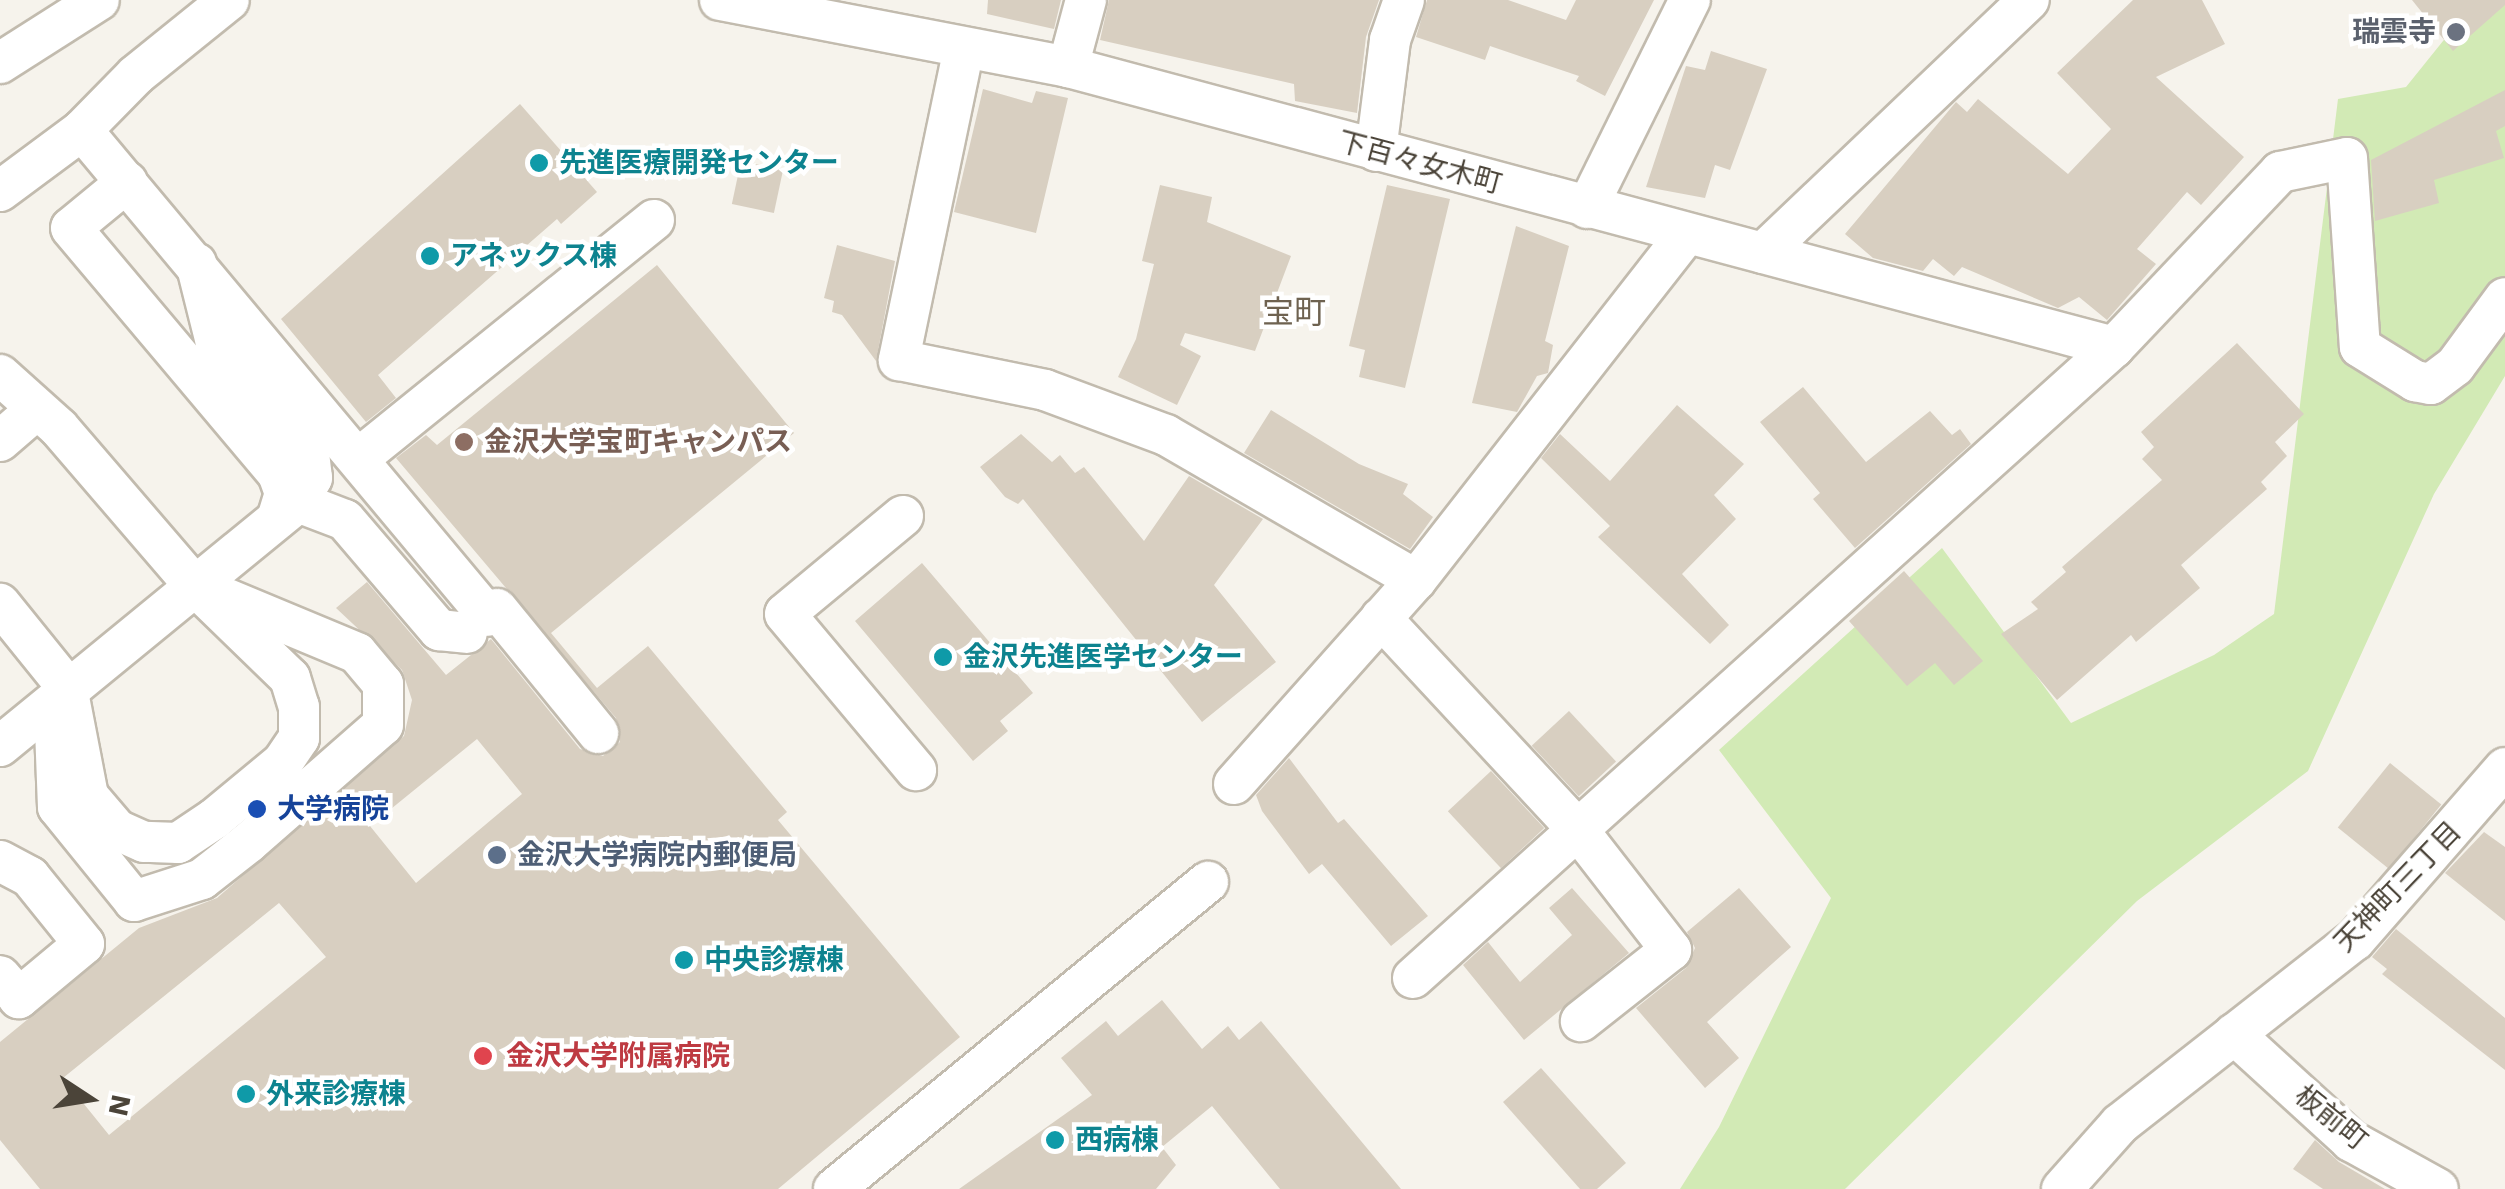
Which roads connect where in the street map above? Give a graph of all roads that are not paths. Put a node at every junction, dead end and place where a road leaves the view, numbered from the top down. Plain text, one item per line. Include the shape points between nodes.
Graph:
1 (99, 0) edge
2 (230, 0) edge
3 (720, 0) edge
4 (1086, 0) edge
5 (1404, 0) edge
6 (1690, 0) edge
7 (2029, 0) edge
8 (964, 48) junction
9 (0, 64) edge
10 (1068, 67) junction
11 (82, 130) junction
12 (1376, 151) junction
13 (127, 182) junction
14 (0, 190) edge
15 (1586, 208) junction
16 (654, 220) dead end
17 (1686, 234) junction
18 (1762, 253) junction
19 (196, 263) junction
20 (2505, 298) edge
21 (2114, 347) junction
22 (0, 374) edge
23 (37, 409) junction
24 (0, 441) edge
25 (358, 458) junction
26 (287, 510) junction
27 (903, 516) dead end
28 (1416, 580) junction
29 (196, 586) junction
30 (0, 604) edge
31 (1380, 618) junction
32 (484, 619) junction
33 (67, 687) junction
34 (598, 733) dead end
35 (0, 746) edge
36 (2505, 768) edge
37 (916, 770) dead end
38 (1234, 784) dead end
39 (1578, 830) junction
40 (0, 861) edge
41 (1208, 882) dead end
42 (0, 976) edge
43 (1414, 978) dead end
44 (1581, 1022) dead end
45 (2234, 1034) junction
46 (834, 1189) edge
47 (2062, 1189) edge
48 (2438, 1189) edge

1 - 9 street
2 - 11 street via 136,75
3 - 8 street, 下百々女木町
4 - 10 street
5 - 12 street via 1390,40
6 - 15 street
7 - 18 street
8 - 10 street, 下百々女木町
8 - 28 street via 899,360 1045,390 1166,436
10 - 12 street, 下百々女木町
11 - 13 street
11 - 14 street
12 - 15 street, 下百々女木町
13 - 19 street
13 - 26 street via 71,228 278,474
15 - 17 street, 下百々女木町
16 - 25 street
17 - 18 street, 下百々女木町
17 - 28 street
18 - 21 street, 下百々女木町
19 - 25 street
19 - 26 street via 216,343 309,454 312,478
20 - 21 street via 2455,366 2431,384 2360,347 2347,158 2280,172
21 - 39 street
22 - 23 street
23 - 24 street
23 - 29 street
25 - 32 street
26 - 29 street
26 - 32 street via 345,520 439,630
27 - 37 street via 785,614
28 - 31 street
29 - 33 street
29 - 33 street via 290,678 300,706 298,738 283,762 214,819 178,843 144,842 117,830 88,796
29 - 33 street via 357,652 384,684 383,726 202,879 134,901 58,807 54,732
30 - 33 street
31 - 38 street
31 - 39 street
32 - 34 street
33 - 35 street
36 - 45 street, 天神町三丁目 via 2354,940
39 - 43 street
39 - 44 street via 1671,950
40 - 42 street via 30,878 84,944 18,998
41 - 46 street
45 - 47 street, 天神町三丁目 via 2120,1124
45 - 48 street, 板前町 via 2351,1141

